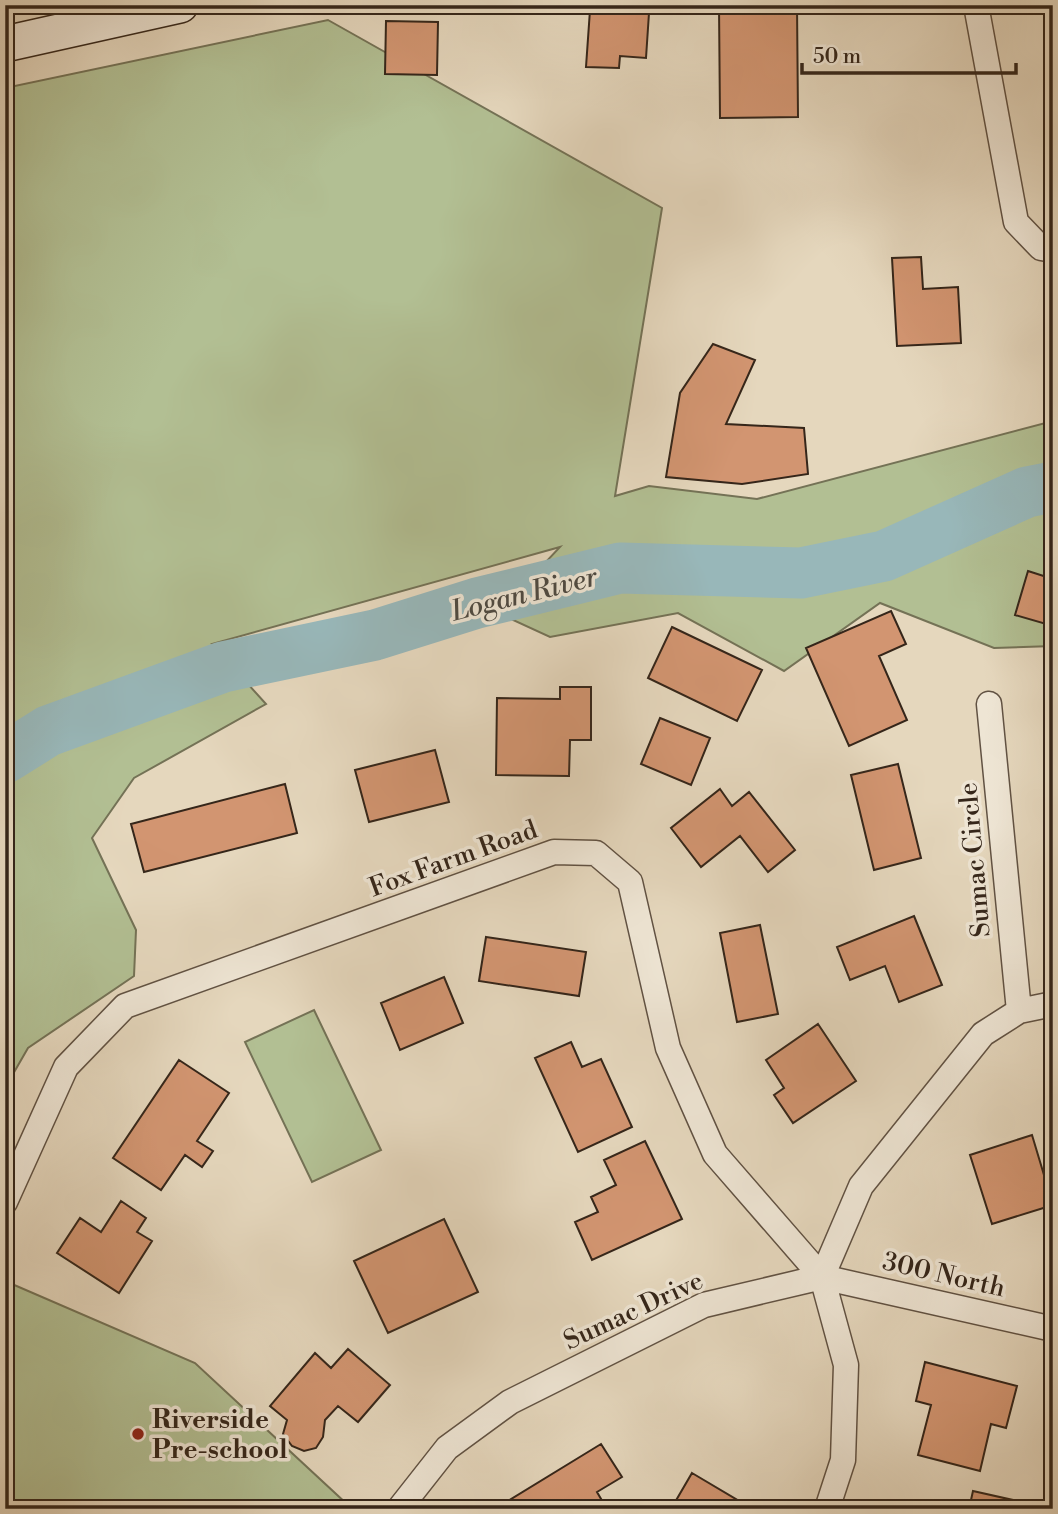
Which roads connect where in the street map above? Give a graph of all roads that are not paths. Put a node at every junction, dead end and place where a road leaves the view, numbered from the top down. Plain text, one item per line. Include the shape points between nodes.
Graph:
1 (180, 5) edge
2 (976, 5) edge
3 (5, 44) edge
4 (1053, 250) edge
5 (989, 704) dead end
6 (1053, 1004) edge
7 (1019, 1011) junction
8 (5, 1202) edge
9 (822, 1277) junction
10 (1053, 1329) edge
11 (399, 1509) edge
12 (827, 1509) edge

1 - 3 street
2 - 4 street via 1016,222 1041,248
5 - 7 street, Sumac Circle
6 - 7 street
7 - 9 street via 983,1034 861,1186
8 - 9 street, Fox Farm Road via 66,1067 125,1006 554,852 596,853 631,881 668,1048 715,1154
9 - 10 street, 300 North
9 - 11 street, Sumac Drive via 704,1305 510,1402 447,1448
9 - 12 street via 846,1365 843,1460

